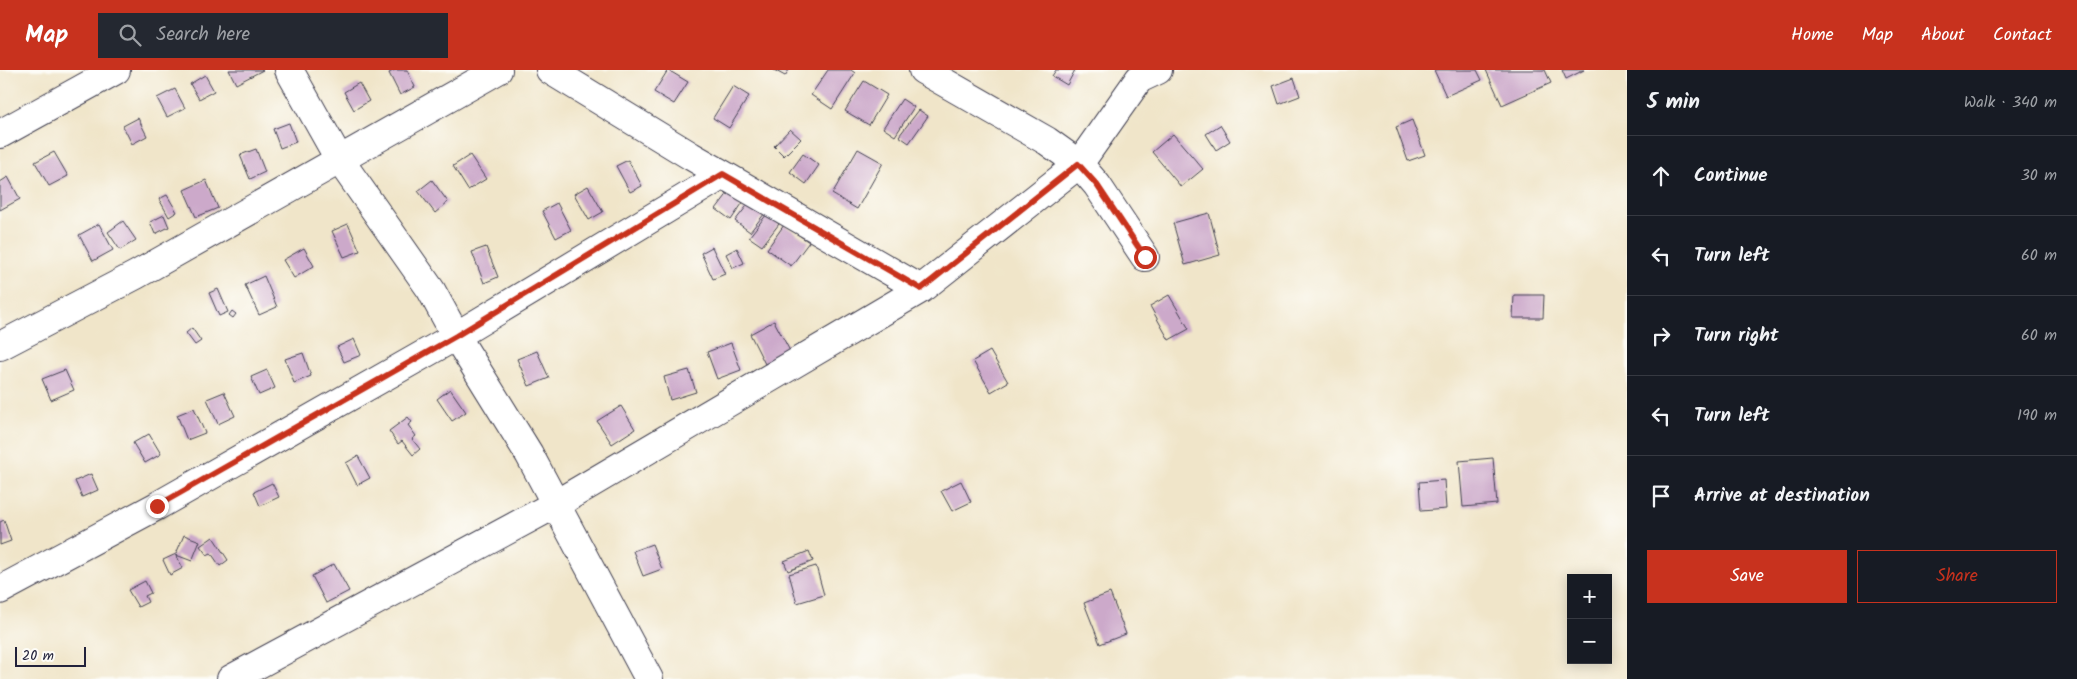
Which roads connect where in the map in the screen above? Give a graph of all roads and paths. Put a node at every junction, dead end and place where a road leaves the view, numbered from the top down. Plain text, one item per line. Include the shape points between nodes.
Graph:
1 (116, 70) edge
2 (289, 70) edge
3 (498, 70) edge
4 (550, 70) edge
5 (923, 70) edge
6 (1158, 70) edge
7 (0, 134) edge
8 (339, 159) junction
9 (1078, 164) junction
10 (723, 174) junction
11 (1145, 257) dead end
12 (921, 289) junction
13 (456, 336) junction
14 (0, 346) edge
15 (556, 504) junction
16 (0, 590) edge
17 (232, 679) edge
18 (649, 679) edge

1 - 7 street
2 - 8 street
3 - 8 street
4 - 10 street
5 - 9 street via 1048,141
6 - 9 street via 1139,79
8 - 13 street via 430,290
8 - 14 street via 136,275
9 - 11 street via 1097,185
9 - 12 street
10 - 12 street
10 - 13 street
12 - 15 street
13 - 15 street
13 - 16 street via 157,506
15 - 17 street
15 - 18 street

